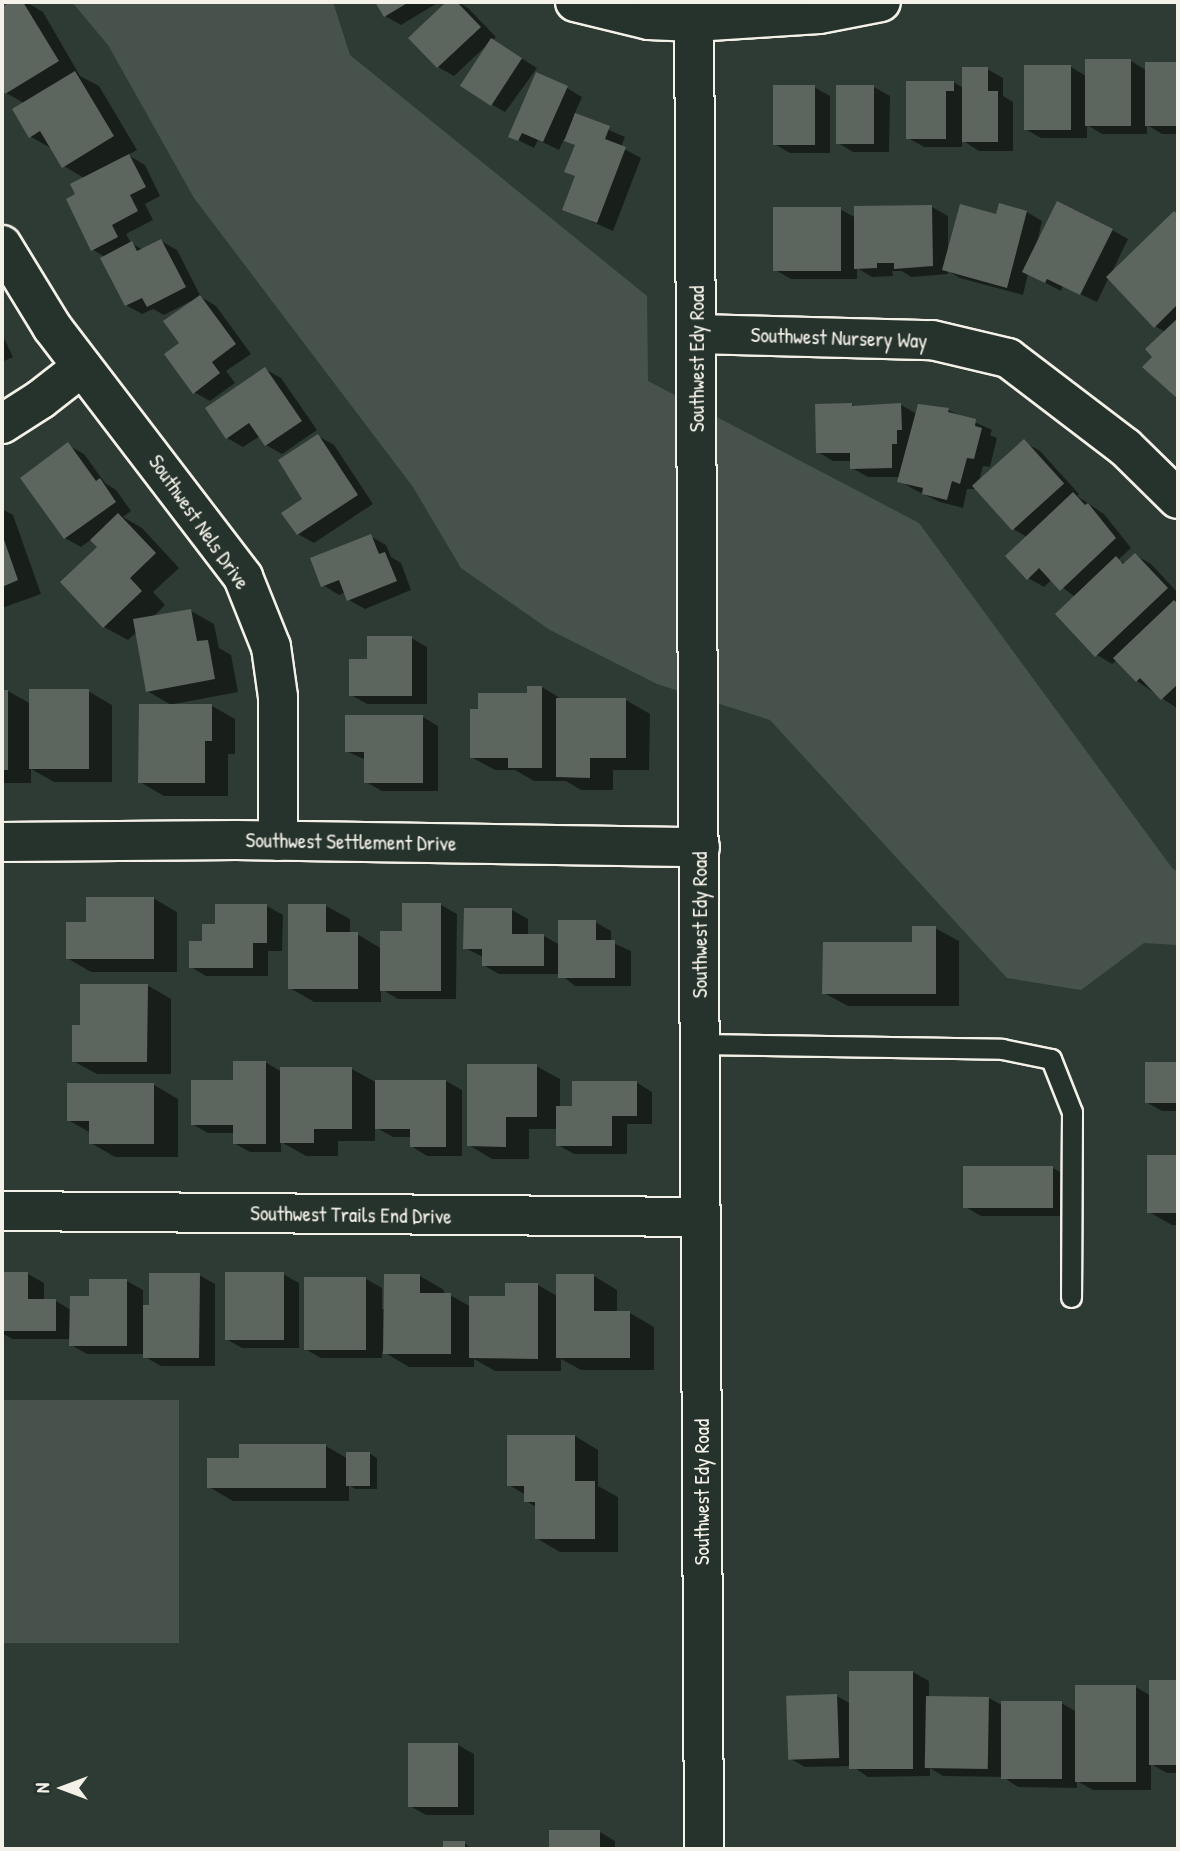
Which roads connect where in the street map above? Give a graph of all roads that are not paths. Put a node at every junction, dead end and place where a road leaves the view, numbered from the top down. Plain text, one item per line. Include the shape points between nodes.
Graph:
1 (575, 2) edge
2 (881, 2) edge
3 (694, 12) edge
4 (2, 245) edge
5 (697, 334) junction
6 (82, 367) junction
7 (2, 424) edge
8 (1178, 499) edge
9 (278, 841) junction
10 (2, 842) edge
11 (699, 847) junction
12 (700, 1044) junction
13 (2, 1211) edge
14 (701, 1217) junction
15 (1071, 1297) dead end
16 (704, 1849) edge

1 - 3 street via 649,20
2 - 3 street via 818,13
3 - 5 street, Southwest Edy Road
4 - 6 street, Southwest Nels Drive
5 - 8 street, Southwest Nursery Way via 932,340 1008,358 1125,447
5 - 11 street, Southwest Edy Road
6 - 7 street
6 - 9 street, Southwest Nels Drive via 223,549 257,609 271,647 278,697
9 - 10 street, Southwest Settlement Drive
9 - 11 street, Southwest Settlement Drive
11 - 12 street, Southwest Edy Road
12 - 14 street, Southwest Edy Road
12 - 15 lane via 1002,1049 1051,1059 1072,1112
13 - 14 street, Southwest Trails End Drive
14 - 16 street, Southwest Edy Road

